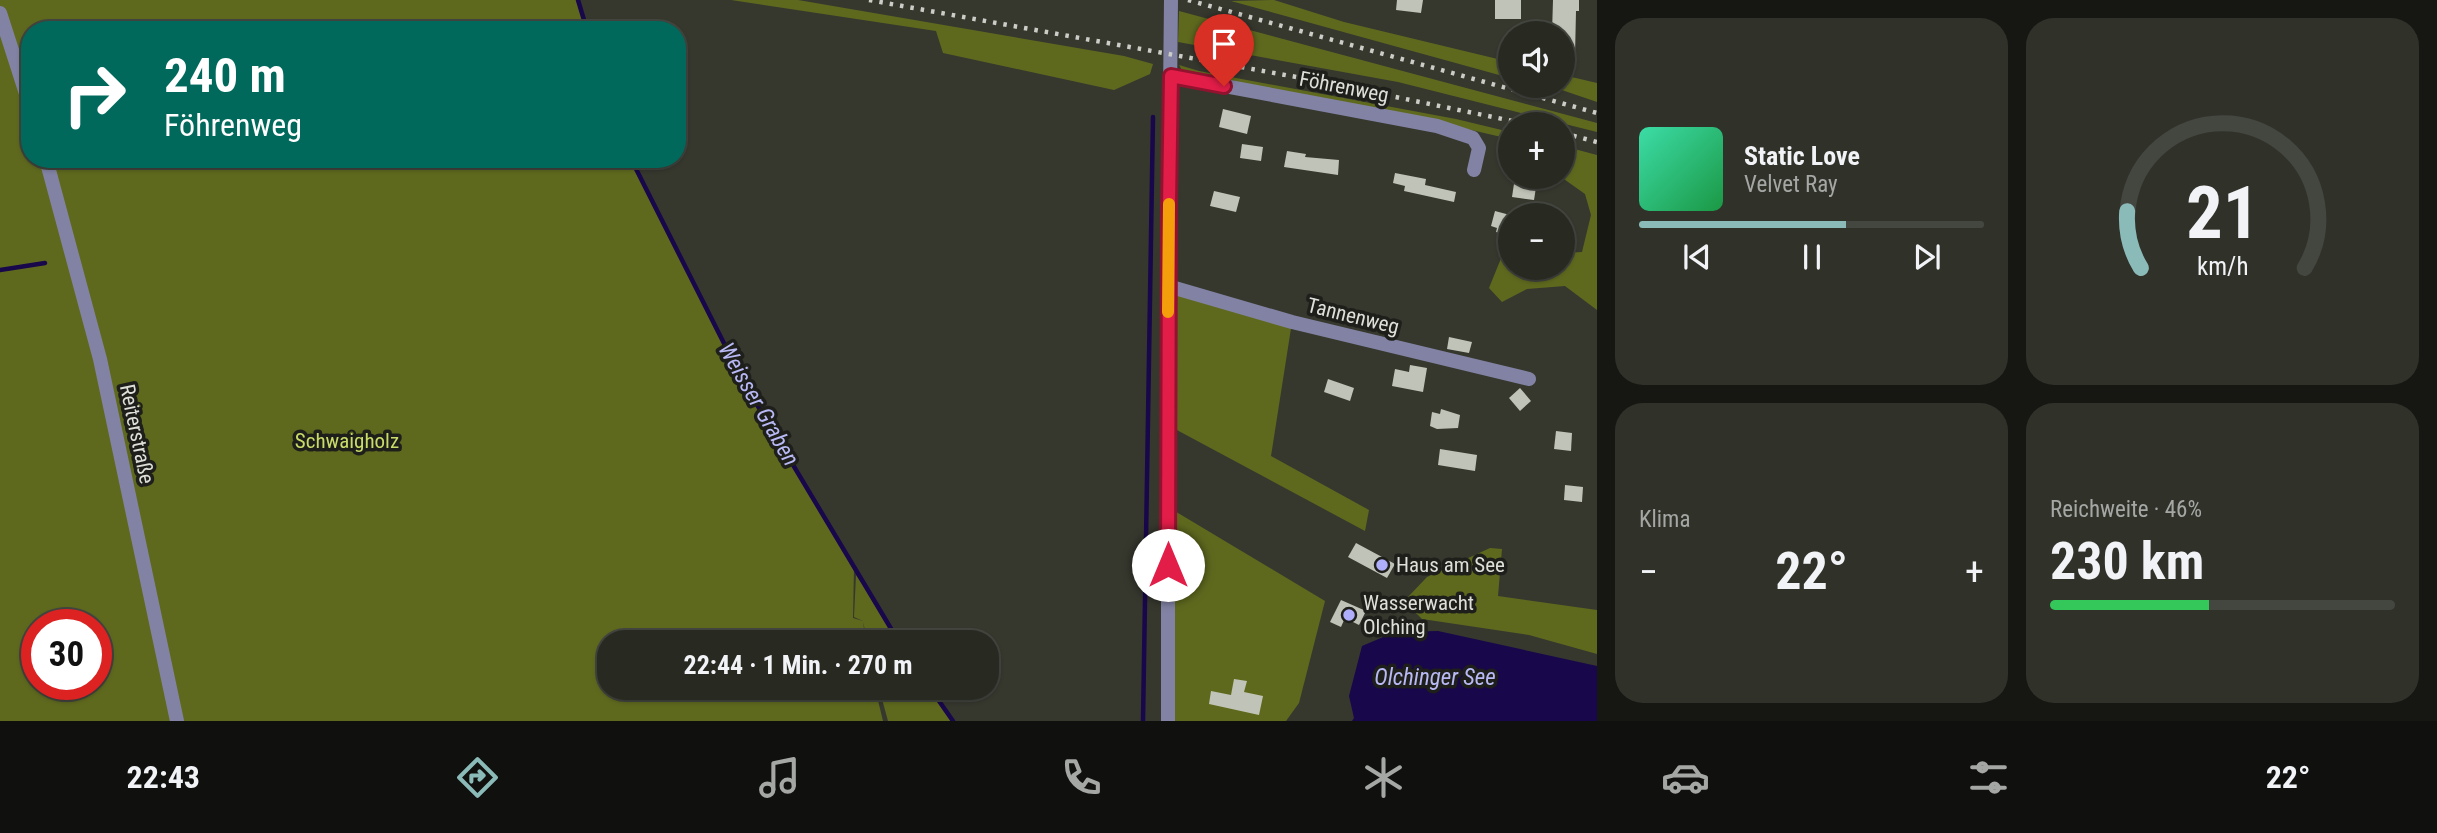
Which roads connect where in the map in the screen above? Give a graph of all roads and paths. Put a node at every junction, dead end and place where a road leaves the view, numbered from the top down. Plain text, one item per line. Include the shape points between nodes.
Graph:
1 (1171, 0) edge
2 (0, 13) edge
3 (1171, 76) junction
4 (21, 78) edge
5 (48, 168) edge
6 (1474, 170) dead end
7 (1168, 286) junction
8 (1529, 379) dead end
9 (177, 721) edge
10 (1168, 721) edge

1 - 3 street
2 - 4 street
3 - 6 street, Föhrenweg via 1437,126 1473,138 1479,149
3 - 7 street
5 - 9 street, Reiterstraße via 100,359
7 - 8 street, Tannenweg via 1319,329
7 - 10 street

